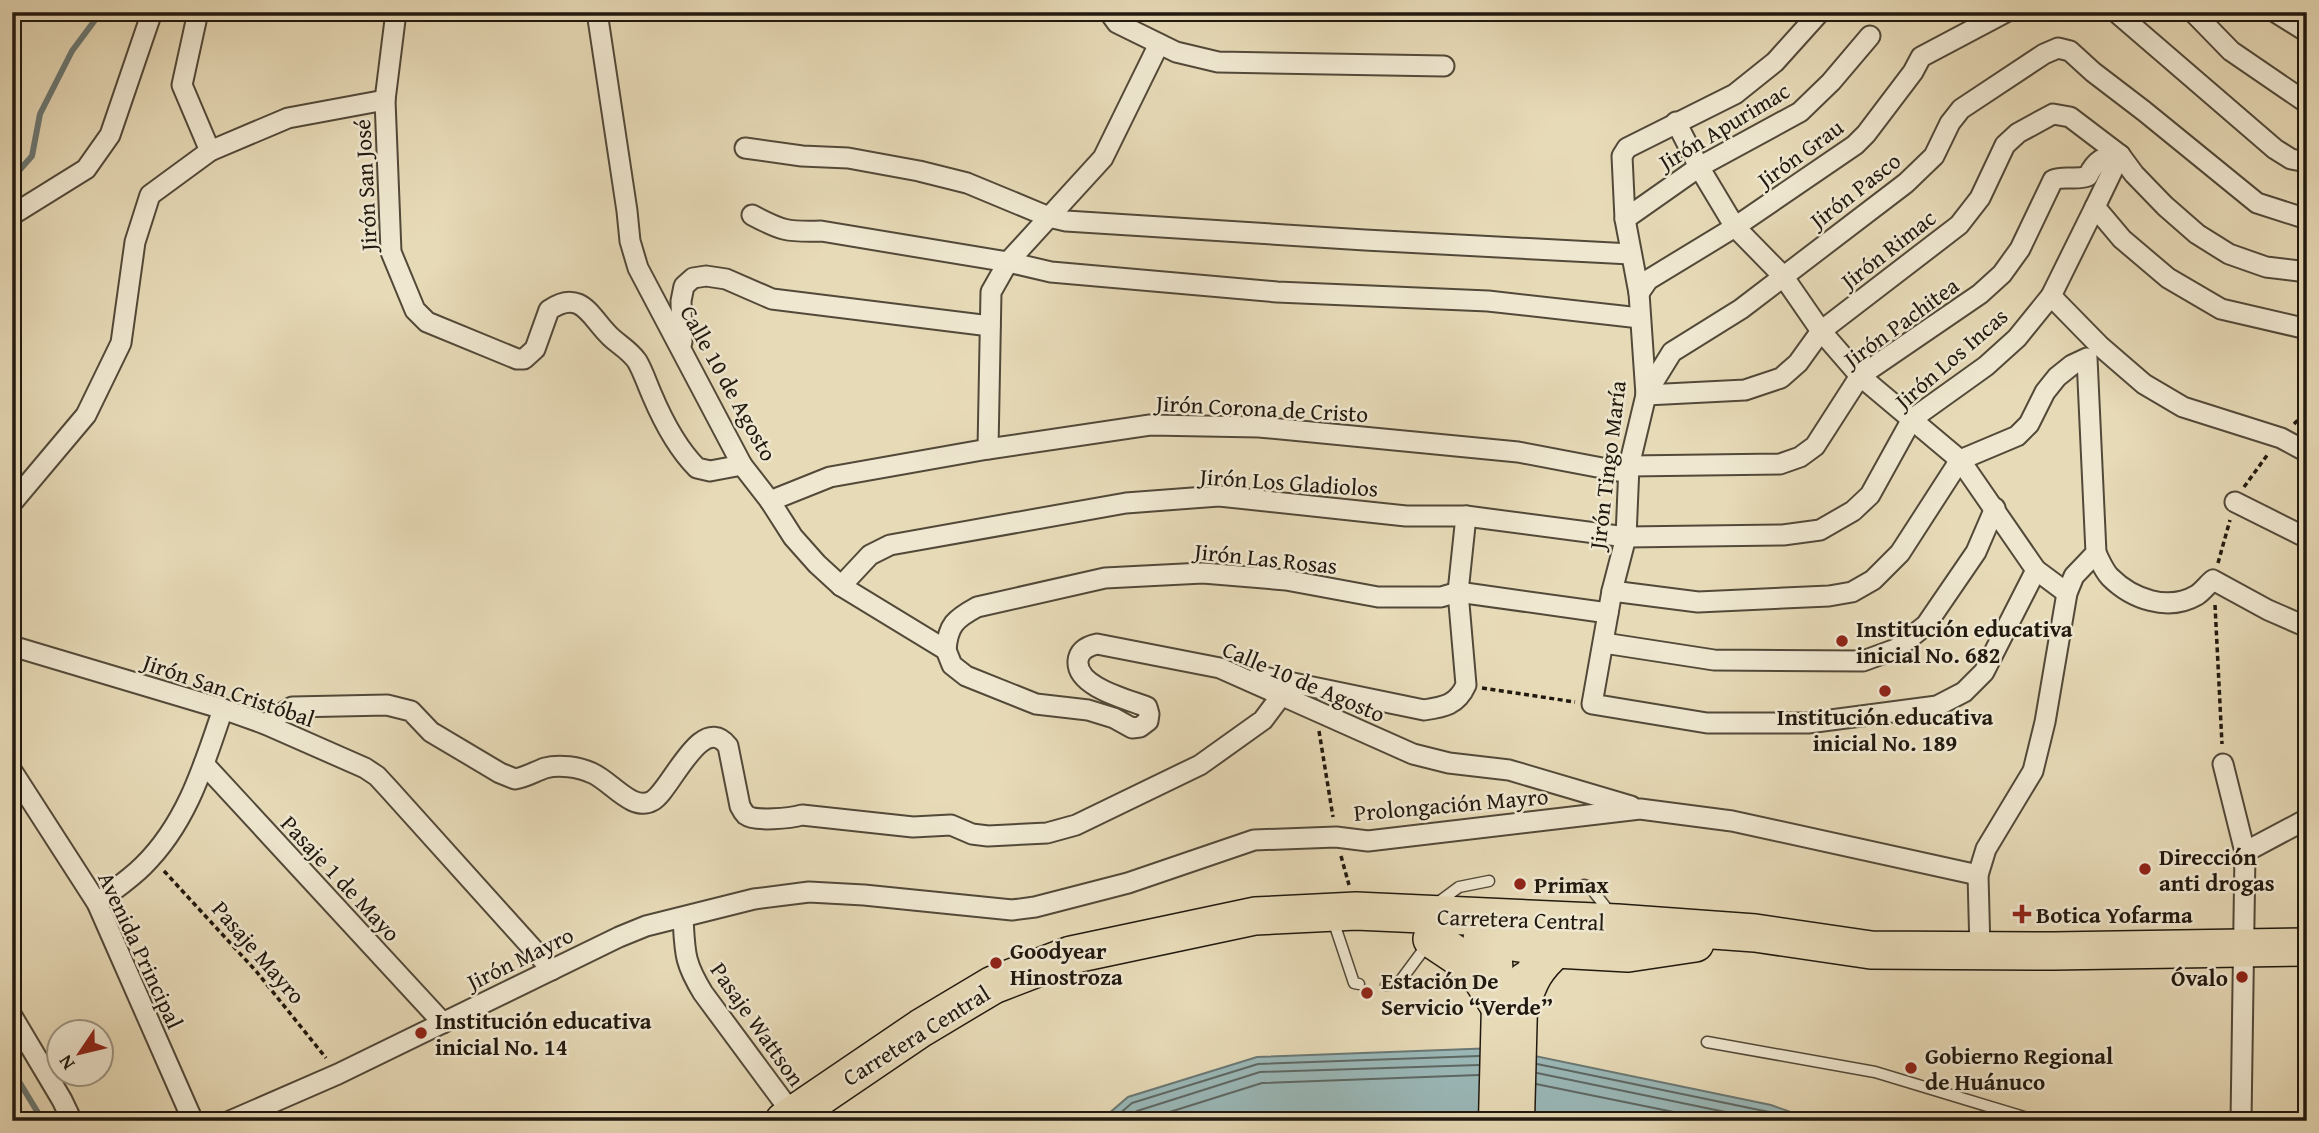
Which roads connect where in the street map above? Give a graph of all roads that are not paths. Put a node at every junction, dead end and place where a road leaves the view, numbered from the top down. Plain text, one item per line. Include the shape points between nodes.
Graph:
1 (152, 12) edge
2 (198, 12) edge
3 (396, 12) edge
4 (597, 12) edge
5 (1109, 12) edge
6 (1820, 12) edge
7 (2006, 12) edge
8 (2116, 12) edge
9 (2193, 12) edge
10 (2275, 12) edge
11 (2307, 32) edge
12 (1870, 36) dead end
13 (1159, 44) junction
14 (1444, 66) dead end
15 (385, 100) junction
16 (2307, 103) edge
17 (1676, 122) junction
18 (745, 148) dead end
19 (210, 151) junction
20 (2120, 155) junction
21 (2307, 162) edge
22 (1699, 167) junction
23 (2095, 207) junction
24 (12, 215) edge
25 (752, 215) dead end
26 (1049, 217) junction
27 (1625, 219) junction
28 (2307, 219) edge
29 (1735, 227) junction
30 (1631, 254) junction
31 (1008, 262) junction
32 (2307, 272) edge
33 (1783, 276) junction
34 (1639, 293) junction
35 (2052, 296) junction
36 (1640, 318) junction
37 (990, 327) junction
38 (2307, 329) edge
39 (1821, 331) junction
40 (683, 350) junction
41 (1860, 376) junction
42 (1646, 395) junction
43 (1912, 419) junction
44 (988, 449) junction
45 (2307, 452) edge
46 (1960, 460) junction
47 (742, 465) junction
48 (1629, 466) junction
49 (770, 501) junction
50 (2235, 502) dead end
51 (12, 503) edge
52 (1994, 508) junction
53 (1466, 516) junction
54 (1626, 537) junction
55 (2307, 537) edge
56 (2096, 553) junction
57 (2036, 569) junction
58 (841, 586) junction
59 (1612, 591) junction
60 (1458, 592) junction
61 (2067, 593) junction
62 (1608, 613) junction
63 (2307, 626) edge
64 (1604, 643) junction
65 (12, 646) edge
66 (946, 650) junction
67 (1220, 668) junction
68 (1281, 695) junction
69 (223, 709) junction
70 (265, 724) junction
71 (204, 764) junction
72 (2223, 764) dead end
73 (12, 771) edge
74 (1640, 809) junction
75 (2307, 819) edge
76 (2245, 852) junction
77 (1979, 875) junction
78 (1489, 881) dead end
79 (1584, 885) dead end
80 (97, 903) junction
81 (683, 918) junction
82 (1345, 918) junction
83 (1617, 923) junction
84 (1427, 927) junction
85 (1755, 933) junction
86 (1523, 938) junction
87 (2307, 947) edge
88 (2245, 948) junction
89 (1980, 950) junction
90 (552, 970) junction
91 (1359, 984) dead end
92 (1386, 985) dead end
93 (1509, 1014) junction
94 (12, 1016) edge
95 (443, 1023) junction
96 (1707, 1042) dead end
97 (791, 1119) edge
98 (72, 1121) edge
99 (193, 1121) edge
100 (230, 1121) edge
101 (1495, 1121) edge
102 (1518, 1121) edge
103 (2036, 1121) edge
104 (2241, 1121) edge

1 - 24 street via 110,135 86,169
2 - 19 street via 183,85
3 - 15 street, Jirón San José
4 - 40 street, Calle 10 de Agosto via 630,241 638,268
5 - 13 street via 1117,23
6 - 17 street via 1775,62 1735,94
7 - 29 street, Jirón Grau via 1921,57 1855,145
8 - 21 street via 2275,149
9 - 16 street via 2231,51
10 - 11 street
12 - 22 street, Jirón Apurimac via 1800,112
13 - 14 street via 1189,57 1218,62
13 - 26 street via 1103,159
15 - 19 street via 288,118
15 - 47 street, Jirón San José via 391,252 421,317 524,359 535,349 549,310 578,303 637,361 664,424 697,468 710,471
17 - 22 street
17 - 27 street, Jirón Tingo María via 1627,148 1622,156
18 - 26 street via 848,158 919,171 967,183
19 - 51 street via 150,195 135,242 121,343 86,415
20 - 23 street, Jirón Los Incas
20 - 32 street, Jirón Rimac via 2197,234 2229,254 2266,267
20 - 39 street, Jirón Rimac via 2070,117 2043,117 2005,145 1980,198 1959,225
20 - 41 street, Jirón Pachitea via 2101,158 2088,176 2053,180 2020,249 2002,274
22 - 27 street, Jirón Apurimac
22 - 29 street
23 - 35 street, Jirón Los Incas
23 - 38 street via 2122,239 2168,278 2221,309
25 - 31 street via 792,232 821,231
26 - 30 street
26 - 31 street
27 - 30 street, Jirón Tingo María
28 - 33 street, Jirón Pasco via 2257,203 2070,51 2058,48 1961,109 1934,156 1906,183
29 - 33 street
29 - 34 street, Jirón Grau via 1648,280
30 - 34 street, Jirón Tingo María
31 - 36 street via 1052,272 1129,279 1278,292 1488,301
31 - 37 street via 992,292
33 - 39 street
33 - 42 street, Jirón Pasco via 1741,309 1672,352
34 - 36 street, Jirón Tingo María
35 - 43 street, Jirón Los Incas via 1996,357
35 - 45 street via 2144,384 2183,407 2281,438
36 - 42 street, Jirón Tingo María
37 - 40 street via 772,299 726,279 706,276 693,278 684,286 680,311
37 - 44 street
39 - 41 street
39 - 42 street, Jirón Rimac via 1798,363 1781,378 1761,386
40 - 47 street, Calle 10 de Agosto
41 - 43 street
41 - 48 street, Jirón Pachitea via 1815,446 1800,457 1780,464
42 - 48 street, Jirón Tingo María
43 - 46 street
43 - 54 street, Jirón Los Incas via 1870,495 1820,530 1783,535
44 - 48 street, Jirón Corona de Cristo via 1150,425 1259,427 1518,452 1605,470
44 - 49 street, Jirón Corona de Cristo via 830,477
46 - 52 street
46 - 56 street via 2017,436 2057,377 2087,358
46 - 59 street via 1900,553 1873,580 1852,592 1698,602
47 - 49 street, Calle 10 de Agosto
48 - 54 street, Jirón Tingo María
49 - 58 street, Calle 10 de Agosto via 793,537
50 - 55 street
52 - 57 street
52 - 64 street via 1976,552 1926,625 1896,649 1863,661 1714,660
53 - 54 street, Jirón Los Gladiolos
53 - 58 street, Jirón Los Gladiolos via 1406,516 1219,496 1126,503 890,545 870,555
53 - 60 street
54 - 59 street, Jirón Tingo María
56 - 61 street via 2074,576
56 - 63 street via 2108,575 2127,591 2153,602 2173,604 2197,595 2213,580
57 - 61 street
57 - 64 street, Jirón Tingo María via 1984,672 1964,692 1937,706 1808,723 1707,723 1592,704
58 - 66 street, Calle 10 de Agosto
59 - 62 street, Jirón Tingo María
60 - 62 street, Jirón Las Rosas
60 - 66 street, Jirón Las Rosas via 1441,597 1378,597 1286,580 1203,573 1105,578 976,607 957,618 947,634
60 - 67 street via 1466,685 1461,697 1444,707 1424,710
61 - 77 street via 2033,771 1986,849
62 - 64 street, Jirón Tingo María
65 - 69 street, Jirón San Cristóbal
66 - 67 street, Calle 10 de Agosto via 952,665 966,676 1036,704 1088,710 1132,729 1148,721 1147,707 1084,678 1077,663 1086,647 1097,644
67 - 68 street, Calle 10 de Agosto
68 - 70 street via 1263,720 1200,765 1076,825 1015,836 972,834 951,825 913,827 802,815 752,817 740,806 728,746 717,737 695,747 659,795 641,804 591,773 560,766 514,779 499,773 431,732 402,708 292,707
68 - 74 street, Calle 10 de Agosto via 1413,754 1509,770
69 - 70 street, Jirón San Cristóbal
69 - 71 street
70 - 90 street, Jirón San Cristóbal via 377,776
71 - 80 street via 177,824 144,865
71 - 95 street, Pasaje 1 de Mayo
72 - 76 street
73 - 80 street, Avenida Principal
74 - 77 street, Prolongación Mayro via 1732,821
74 - 81 street, Prolongación Mayro via 1368,841 1336,837 1254,840 1128,883 1024,909 809,892 754,899
75 - 76 street
76 - 88 street
77 - 89 street
78 - 84 lane via 1459,887
79 - 83 lane
80 - 99 street, Avenida Principal
81 - 90 street, Jirón Mayro via 646,926
81 - 97 street, Pasaje Wattson via 685,959 692,976
82 - 84 highway via 1379,936
82 - 91 lane via 1354,983
82 - 97 highway, Carretera Central via 1284,913 1255,916 1071,955 993,985 921,1028
83 - 85 highway, Carretera Central
83 - 86 highway, Carretera Central
84 - 86 highway
84 - 92 lane via 1398,984
84 - 93 highway via 1479,976
85 - 86 highway via 1628,953
85 - 89 highway, Carretera Central via 1871,950
86 - 93 main road
86 - 93 highway via 1545,959
87 - 88 highway, Carretera Central
88 - 89 highway, Carretera Central
88 - 104 street
90 - 95 street, Jirón Mayro
93 - 101 main road
93 - 102 main road
94 - 98 street
95 - 100 street, Jirón Mayro
96 - 103 lane via 1875,1072

